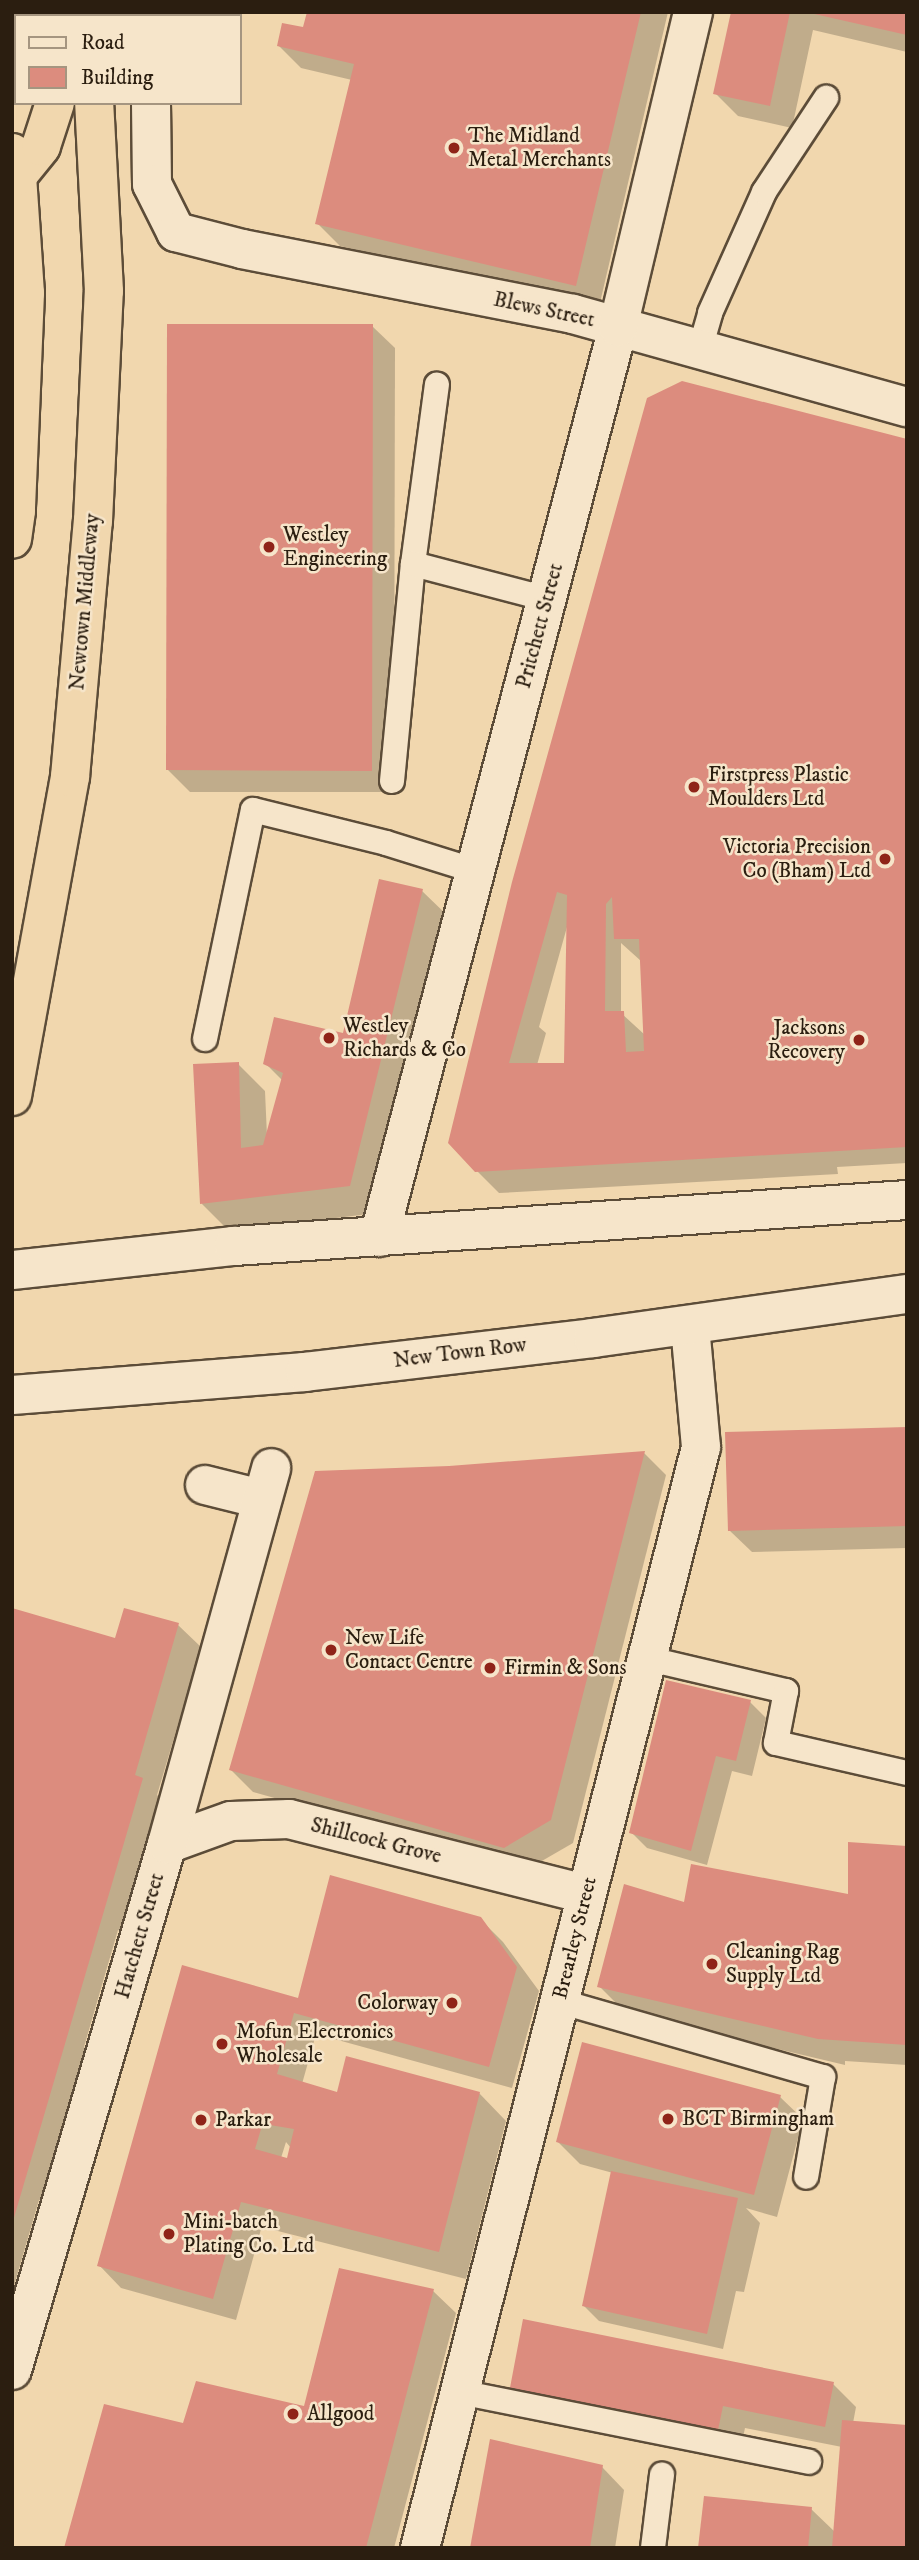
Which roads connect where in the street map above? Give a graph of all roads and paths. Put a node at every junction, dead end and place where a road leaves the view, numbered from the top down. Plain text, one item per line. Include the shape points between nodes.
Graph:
1 (693, 12) edge
2 (825, 98) dead end
3 (54, 105) edge
4 (94, 105) edge
5 (151, 105) edge
6 (14, 168) edge
7 (618, 327) junction
8 (700, 349) junction
9 (437, 384) dead end
10 (907, 408) edge
11 (12, 539) edge
12 (413, 564) junction
13 (547, 599) junction
14 (393, 781) dead end
15 (476, 871) junction
16 (205, 1039) dead end
17 (12, 1096) edge
18 (907, 1200) edge
19 (379, 1237) junction
20 (12, 1270) edge
21 (907, 1294) edge
22 (690, 1325) junction
23 (12, 1395) edge
24 (205, 1485) dead end
25 (645, 1658) junction
26 (907, 1773) edge
27 (167, 1844) junction
28 (586, 1894) junction
29 (559, 2001) junction
30 (806, 2176) dead end
31 (12, 2370) edge
32 (460, 2392) junction
33 (809, 2462) dead end
34 (662, 2475) dead end
35 (420, 2548) edge
36 (653, 2548) edge

1 - 7 street, Pritchett Street
2 - 8 lane via 764,192 710,313
3 - 6 highway via 41,146
4 - 17 highway, Newtown Middleway via 104,290 93,521 70,777
5 - 7 street, Blews Street via 152,184 176,232
6 - 11 highway via 24,293
7 - 8 street, Blews Street
7 - 13 street, Pritchett Street
8 - 10 street, Blews Street
9 - 12 lane
12 - 13 lane
12 - 14 lane
13 - 15 street, Pritchett Street
15 - 16 lane via 253,810
15 - 19 street, Pritchett Street
18 - 19 street
19 - 20 street via 188,1250
21 - 22 street, New Town Row
22 - 23 street, New Town Row via 305,1372
22 - 25 street, Brearley Street via 701,1447
24 - 27 street, Hatchett Street via 266,1484
25 - 26 lane via 786,1691 776,1743
25 - 28 street, Brearley Street
27 - 28 street, Shillcock Grove via 231,1821 289,1819
27 - 31 street, Hatchett Street
28 - 29 street, Brearley Street
29 - 30 lane via 823,2077
29 - 32 street, Brearley Street
32 - 33 lane
32 - 35 street, Brearley Street
34 - 36 lane

